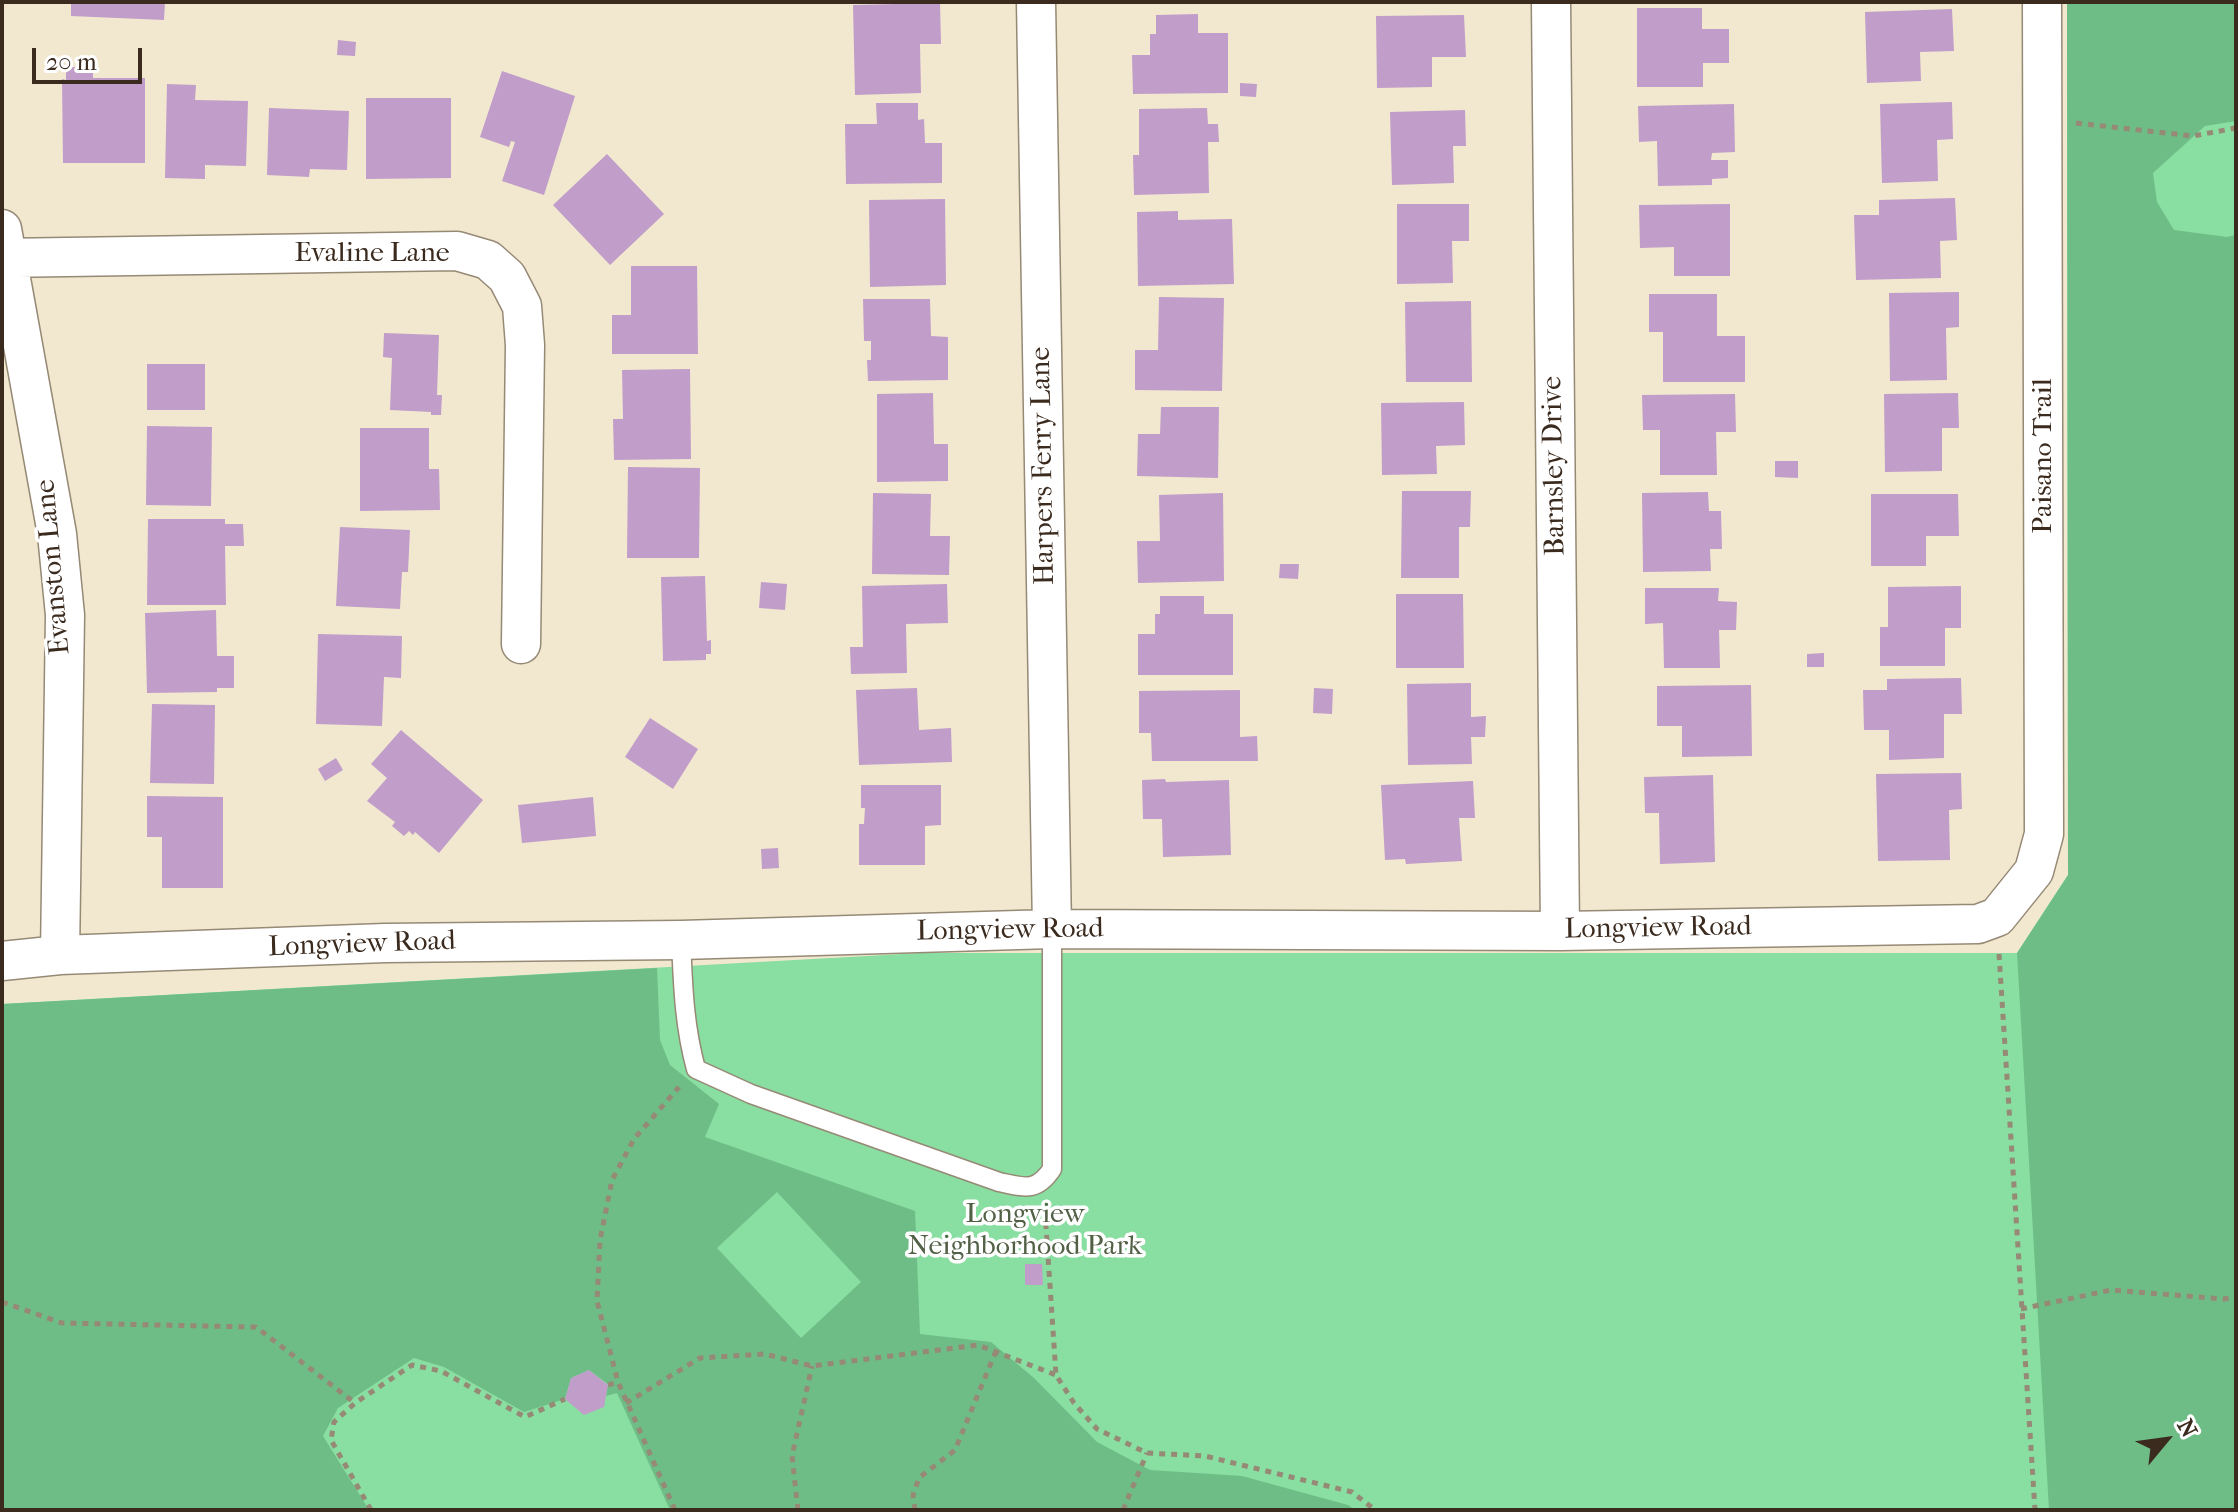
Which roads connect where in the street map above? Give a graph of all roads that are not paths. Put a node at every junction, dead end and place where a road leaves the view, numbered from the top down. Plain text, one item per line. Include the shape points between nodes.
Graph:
1 (1036, 2) edge
2 (1551, 2) edge
3 (2042, 2) edge
4 (3, 248) edge
5 (521, 644) dead end
6 (2004, 909) joint
7 (1052, 929) junction
8 (1560, 931) junction
9 (681, 940) junction
10 (60, 955) junction
11 (2, 961) edge

1 - 7 street, Harpers Ferry Lane
2 - 8 street, Barnsley Drive
3 - 6 street, Paisano Trail via 2044,834 2034,871
4 - 5 street, Evaline Lane via 457,251 488,260 507,277 522,306
4 - 10 street, Evanston Lane via 57,534 65,615
6 - 8 street, Longview Road via 1978,924
7 - 8 street, Longview Road
7 - 9 street, Longview Road
7 - 9 lane via 1052,1169 1043,1182 1026,1188 751,1094 696,1069 683,1005
9 - 10 street, Longview Road via 385,943
10 - 11 street, Longview Road

